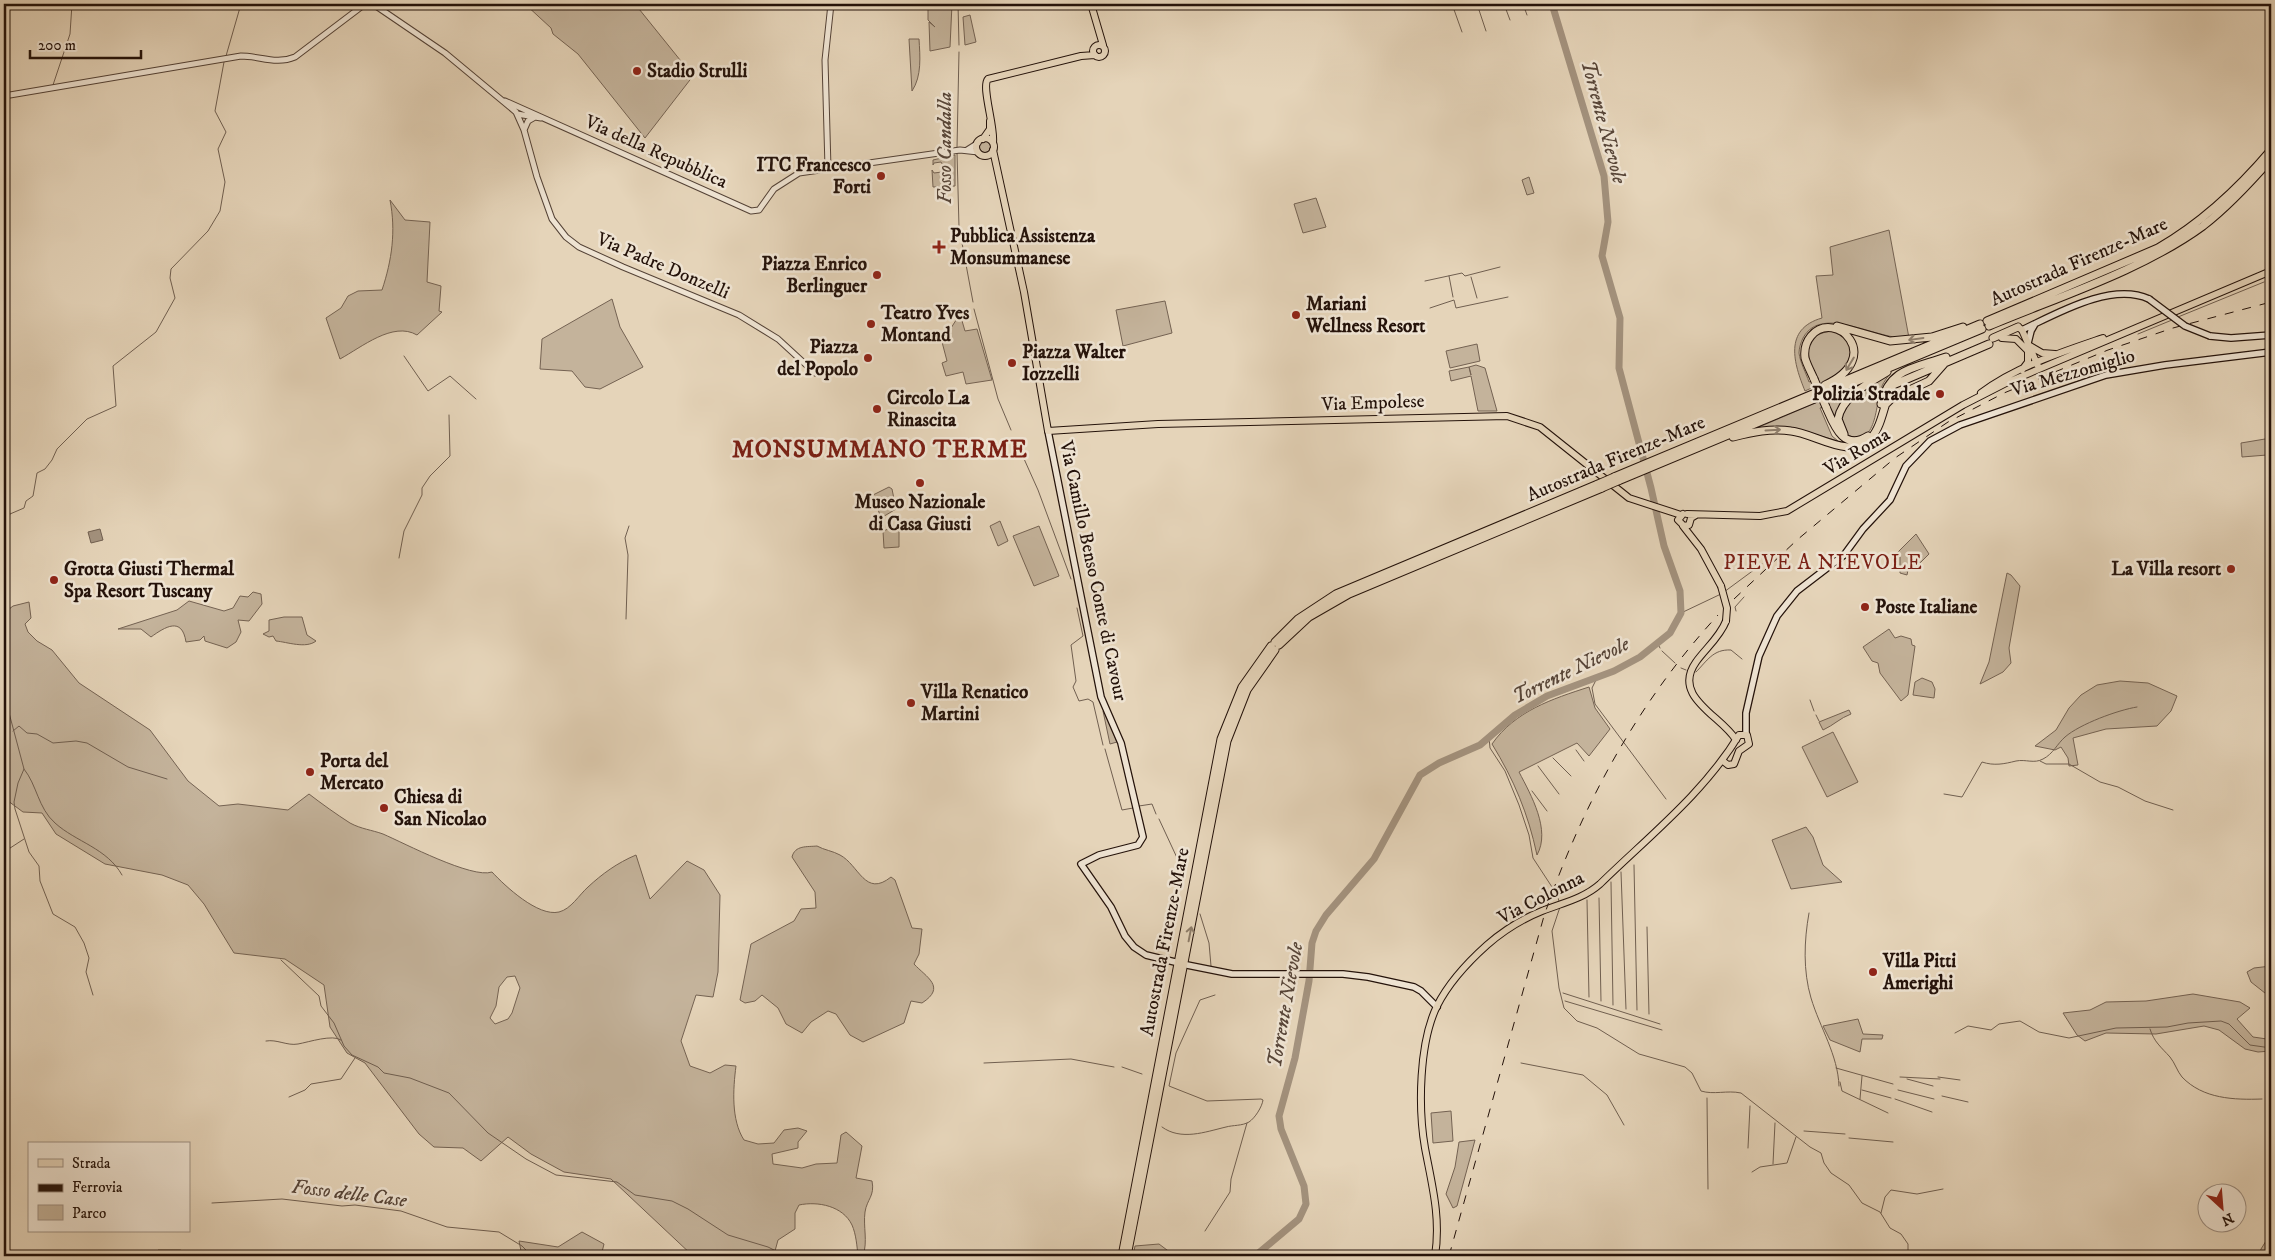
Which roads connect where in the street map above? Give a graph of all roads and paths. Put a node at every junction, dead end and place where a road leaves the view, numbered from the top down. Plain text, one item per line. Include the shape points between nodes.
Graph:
1 (365, 4) edge
2 (373, 4) edge
3 (831, 4) edge
4 (1091, 4) edge
5 (4, 96) edge
6 (505, 100) junction
7 (524, 108) junction
8 (990, 112) junction
9 (517, 113) junction
10 (535, 117) junction
11 (544, 118) junction
12 (524, 130) junction
13 (980, 141) junction
14 (993, 142) junction
15 (994, 150) junction
16 (2271, 150) edge
17 (960, 151) junction
18 (978, 152) junction
19 (985, 156) junction
20 (2271, 159) edge
21 (828, 168) junction
22 (1000, 171) junction
23 (2271, 267) edge
24 (2271, 272) edge
25 (2262, 276) junction
26 (2080, 304) junction
27 (1984, 323) junction
28 (2036, 323) junction
29 (2019, 329) junction
30 (2128, 331) junction
31 (2271, 336) edge
32 (1993, 340) junction
33 (2028, 347) junction
34 (2271, 352) edge
35 (2062, 353) junction
36 (1908, 360) junction
37 (1947, 362) junction
38 (2037, 366) junction
39 (2020, 371) junction
40 (815, 372) dead end
41 (1812, 380) junction
42 (1967, 404) junction
43 (1884, 406) junction
44 (1749, 421) junction
45 (1048, 431) junction
46 (1857, 443) junction
47 (1692, 450) junction
48 (1663, 460) junction
49 (1760, 516) joint
50 (1687, 519) junction
51 (1275, 646) junction
52 (1741, 736) junction
53 (1725, 763) junction
54 (1175, 962) dead end
55 (1187, 965) dead end
56 (1437, 1007) junction
57 (1122, 1256) edge
58 (1127, 1256) edge
59 (1435, 1256) edge

1 - 5 street via 287,61 249,56 228,58
2 - 6 street via 430,42
3 - 21 street via 825,60
4 - 8 main road via 1098,30 1097,49 1081,56 988,79 985,86
6 - 7 street, Via della Repubblica
6 - 9 street
7 - 9 street
7 - 11 street, Via della Repubblica
8 - 13 main road via 990,129
8 - 14 main road
9 - 10 street, Via della Repubblica
9 - 12 street
10 - 11 street, Via della Repubblica
10 - 12 street
11 - 21 street, Via della Repubblica via 756,212 774,189 791,176
12 - 40 street, Via Padre Donzelli via 549,210 566,238 623,267 749,321 778,339
13 - 14 main road
13 - 17 street
13 - 18 main road
14 - 15 main road
15 - 19 main road
15 - 22 main road
16 - 27 highway, Autostrada Firenze-Mare via 2223,202 2180,235 2158,248
17 - 18 street
17 - 21 street
18 - 19 main road
19 - 22 main road
20 - 27 highway, Autostrada Firenze-Mare via 2228,205 2182,240 2130,267
22 - 45 main road
23 - 25 main road
24 - 25 main road, Via Roma
25 - 30 main road, Via Roma
26 - 28 main road
26 - 29 main road
26 - 31 main road, bridge via 2117,293 2135,294 2149,299 2185,326 2210,336
27 - 36 highway, Autostrada Firenze-Mare
27 -> 41 highway via 1932,337 1897,341 1879,339 1832,324 1823,325 1810,332 1801,348
27 - 44 highway, Autostrada Firenze-Mare
28 - 29 main road
28 - 33 main road
29 - 32 highway
29 - 33 main road
30 - 35 main road, Via Roma
30 - 38 main road, Via Roma
32 - 33 main road via 2016,339
32 - 37 highway
32 - 46 highway via 1894,377 1884,389 1874,429
33 - 35 main road via 2042,353
33 - 38 main road
33 - 39 main road via 2028,362
34 - 52 main road, Via Mezzomiglio via 2114,373 1979,418 1948,431 1920,450 1903,471 1890,500 1862,529 1844,555 1794,594 1774,620 1759,656
35 - 38 main road, Via Roma
36 - 46 highway via 1858,391 1839,412 1842,431
36 - 47 highway, Autostrada Firenze-Mare
37 - 43 highway via 1929,382 1892,398
37 - 43 highway via 1893,385
38 - 39 main road, Via Roma
38 - 42 main road, Via Roma
39 - 42 main road, Via Roma via 1993,384
41 -> 44 highway via 1806,358 1808,340 1814,333 1825,329 1843,332 1855,350 1854,360 1842,374
41 - 46 highway, bridge via 1840,436
42 - 49 main road, Via Roma via 1792,508
43 - 46 highway via 1873,436 1867,442
44 - 48 highway, Autostrada Firenze-Mare
45 - 50 main road, Via Empolese via 1158,424 1507,416 1540,427 1623,494
45 - 54 main road, Via Camillo Benso Conte di Cavour via 1101,697 1121,743 1143,840 1138,845 1096,856 1081,864 1111,906 1134,947
47 -> 46 highway via 1736,436 1773,430 1804,433 1845,447
47 - 48 highway, Autostrada Firenze-Mare
48 - 51 highway, Autostrada Firenze-Mare, bridge via 1349,594 1309,617
49 - 50 main road, Via Empolese
50 - 52 main road, bridge via 1691,535 1725,597 1727,608 1721,632 1694,665 1689,682 1699,704
51 - 57 highway, Autostrada Firenze-Mare via 1242,687 1221,739
58 -> 51 highway, Autostrada Firenze-Mare via 1227,741 1247,690
52 - 53 main road
52 - 53 main road via 1750,739 1749,744 1739,751 1734,764
53 - 56 main road, Via Colonna via 1595,888 1581,897 1521,921 1489,944 1457,976
55 - 56 main road via 1232,974 1343,974 1403,984 1421,991
56 - 59 main road, Via Colonna via 1424,1057 1422,1107 1425,1146 1437,1208

